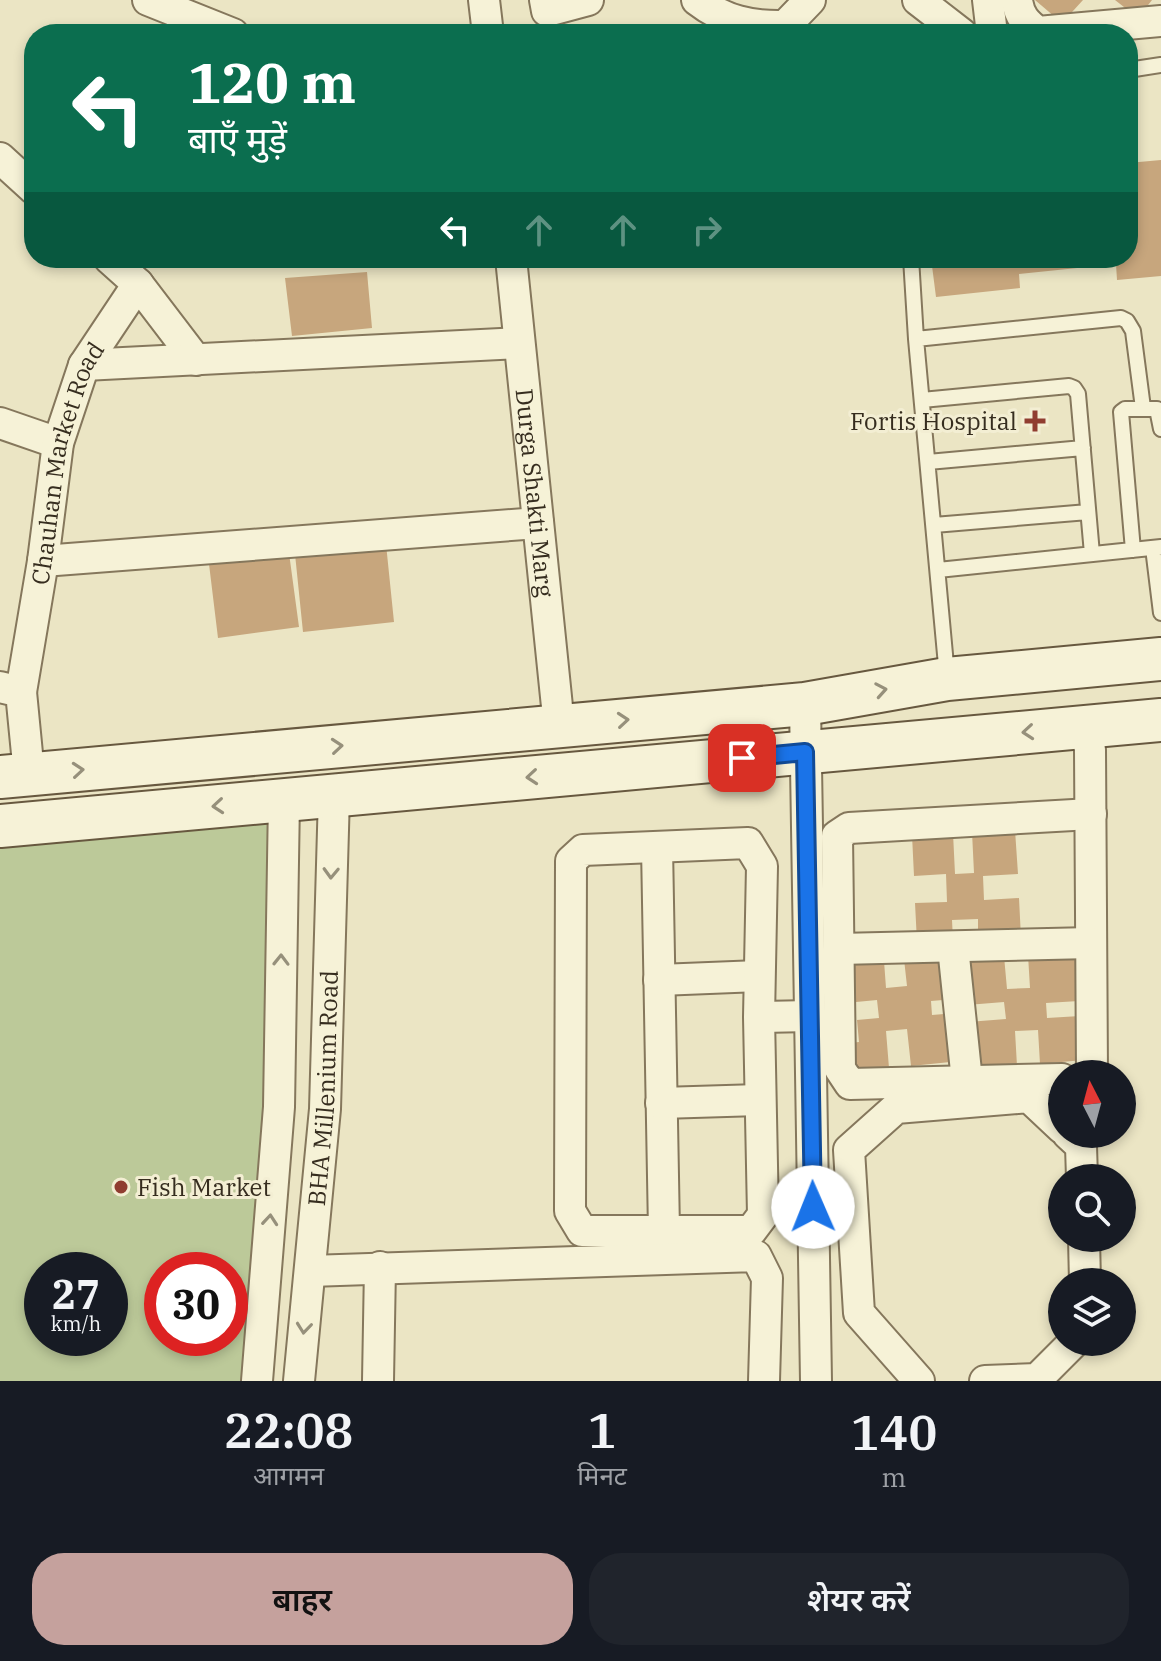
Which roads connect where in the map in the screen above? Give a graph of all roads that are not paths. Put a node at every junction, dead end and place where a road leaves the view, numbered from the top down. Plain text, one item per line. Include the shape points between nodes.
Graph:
1 (148, 0) edge
2 (484, 0) edge
3 (588, 0) edge
4 (697, 0) edge
5 (810, 0) edge
6 (918, 0) edge
7 (988, 0) edge
8 (1017, 0) edge
9 (547, 15) edge
10 (1161, 21) edge
11 (208, 24) edge
12 (487, 24) edge
13 (747, 24) edge
14 (787, 24) edge
15 (949, 24) edge
16 (991, 24) edge
17 (1028, 24) edge
18 (1127, 24) edge
19 (1161, 65) edge
20 (1138, 68) edge
21 (0, 158) edge
22 (24, 180) edge
23 (120, 268) edge
24 (512, 268) edge
25 (912, 268) edge
26 (138, 284) junction
27 (916, 339) junction
28 (519, 343) junction
29 (196, 360) junction
30 (84, 365) junction
31 (922, 400) junction
32 (1143, 408) junction
33 (0, 423) edge
34 (1161, 429) edge
35 (58, 443) junction
36 (1083, 448) junction
37 (928, 462) junction
38 (1088, 512) junction
39 (538, 523) junction
40 (934, 525) junction
41 (1157, 548) edge
42 (1133, 550) junction
43 (1092, 554) junction
44 (43, 561) junction
45 (938, 570) junction
46 (1161, 613) edge
47 (1161, 659) edge
48 (947, 679) junction
49 (11, 690) edge
50 (805, 704) junction
51 (1161, 720) edge
52 (559, 726) junction
53 (1086, 727) junction
54 (805, 752) junction
55 (15, 776) edge
56 (334, 795) junction
57 (284, 800) junction
58 (1091, 814) junction
59 (0, 826) edge
60 (657, 847) junction
61 (1091, 943) junction
62 (953, 947) junction
63 (839, 949) junction
64 (759, 976) junction
65 (659, 980) junction
66 (810, 1016) junction
67 (759, 1017) junction
68 (1092, 1060) edge
69 (1048, 1079) edge
70 (967, 1081) junction
71 (759, 1100) junction
72 (661, 1103) junction
73 (1048, 1115) edge
74 (853, 1205) junction
75 (813, 1207) junction
76 (664, 1231) junction
77 (855, 1247) junction
78 (814, 1249) junction
79 (380, 1267) junction
80 (310, 1271) junction
81 (1060, 1356) edge
82 (257, 1381) edge
83 (299, 1381) edge
84 (378, 1381) edge
85 (764, 1381) edge
86 (816, 1381) edge
87 (919, 1381) edge
88 (985, 1381) edge

1 - 11 street
2 - 12 street
3 - 9 street
4 - 13 street via 725,18
5 - 14 street
6 - 15 street
7 - 16 street
8 - 17 street
10 - 18 street
19 - 20 lane
21 - 22 street
23 - 26 street
24 - 28 street, Durga Shakti Marg
25 - 27 lane
26 - 29 street
26 - 30 street, Chauhan Market Road
27 - 31 lane
27 - 32 lane via 1121,318 1133,331
28 - 29 street
28 - 39 street, Durga Shakti Marg
29 - 30 street
30 - 35 street, Chauhan Market Road
31 - 36 lane via 1069,386 1078,394
31 - 37 lane
32 - 34 lane via 1157,409
32 - 42 lane via 1125,409 1120,417
33 - 35 street
35 - 44 street, Chauhan Market Road
36 - 37 lane
36 - 38 lane
37 - 40 lane
38 - 40 lane
38 - 43 lane
39 - 44 street
39 - 52 street, Durga Shakti Marg
40 - 45 lane
41 - 42 lane
41 - 46 lane
42 - 43 lane
43 - 45 lane
44 - 49 street, Chauhan Market Road
45 - 48 lane
47 - 48 street
50 -> 48 street
49 - 55 street, Chauhan Market Road
52 -> 50 street
50 - 54 street
51 - 53 street
55 -> 52 street
53 -> 54 street
53 - 58 street
54 -> 56 street
54 - 66 street
56 - 57 street
56 -> 80 street, BHA Millenium Road via 325,1109
57 -> 59 street
82 -> 57 street, BHA Millenium Road via 279,1107
58 - 61 street
58 - 63 street via 849,828 837,836
60 - 64 street via 748,843 762,866
60 - 65 street
60 - 76 street via 583,850 571,861 570,1211 582,1231
61 - 62 street
61 - 68 street
62 - 63 street
62 - 70 street
63 - 70 street via 840,1069 850,1084
64 - 65 street
64 - 67 street
65 - 72 street
66 - 67 street
66 - 75 street
67 - 71 street
69 - 70 street
71 - 72 street
71 - 76 street via 763,1215 751,1231
72 - 76 street
73 - 74 street via 1029,1097 896,1108 849,1150
74 - 75 street
74 - 77 street
75 - 78 street
77 - 78 street
77 - 87 street via 859,1313
78 - 86 street
79 - 80 street
79 - 84 street
79 - 85 street via 756,1256 767,1278
80 -> 83 street, BHA Millenium Road
81 - 88 street via 1037,1379

